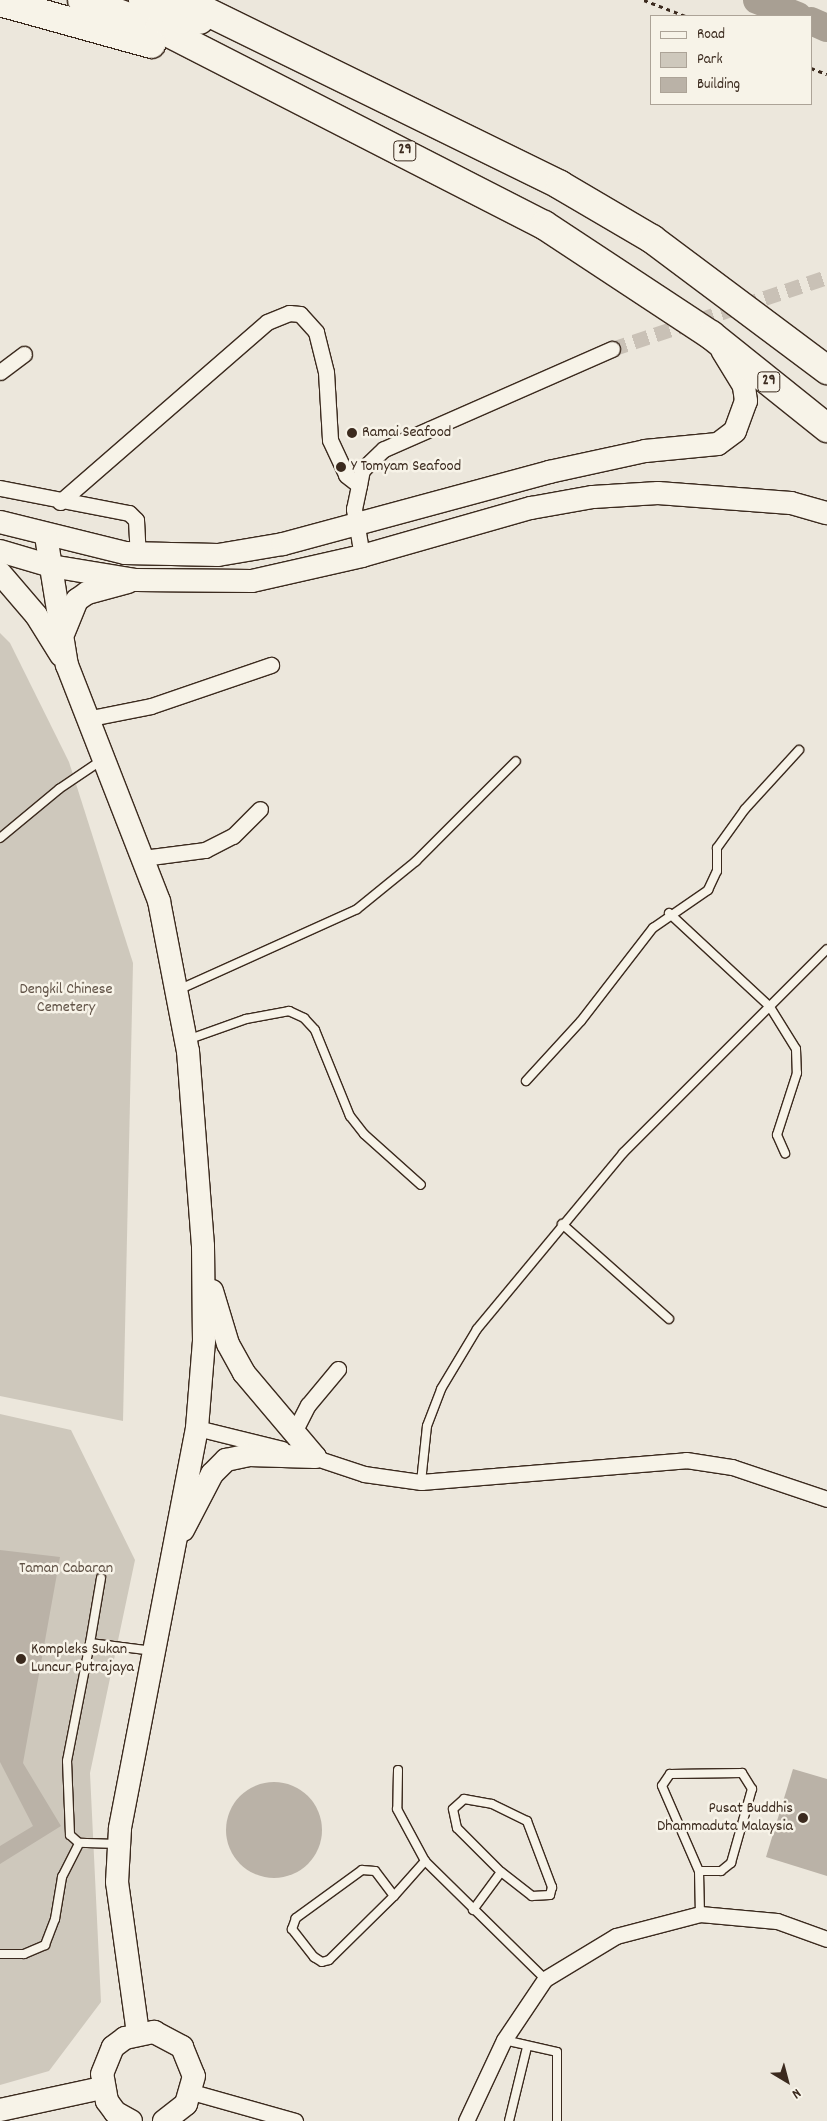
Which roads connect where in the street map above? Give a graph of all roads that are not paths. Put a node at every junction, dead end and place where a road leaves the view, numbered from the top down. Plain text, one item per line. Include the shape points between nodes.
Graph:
1 (82, 0) edge
2 (143, 0) edge
3 (183, 0) edge
4 (0, 2) edge
5 (306, 57) junction
6 (303, 99) junction
7 (711, 335) junction
8 (612, 349) tunnel mouth
9 (24, 354) dead end
10 (827, 370) edge
11 (0, 372) edge
12 (827, 428) edge
13 (359, 485) junction
14 (0, 488) edge
15 (60, 502) junction
16 (827, 513) edge
17 (0, 522) edge
18 (356, 525) junction
19 (46, 536) junction
20 (0, 551) edge
21 (138, 554) junction
22 (362, 556) junction
23 (51, 566) junction
24 (0, 573) edge
25 (136, 580) junction
26 (67, 665) junction
27 (271, 665) dead end
28 (86, 719) junction
29 (799, 750) dead end
30 (104, 760) junction
31 (516, 761) dead end
32 (260, 809) dead end
33 (0, 838) edge
34 (143, 858) junction
35 (669, 913) junction
36 (827, 949) edge
37 (176, 991) junction
38 (770, 1006) junction
39 (186, 1041) junction
40 (526, 1081) dead end
41 (785, 1152) dead end
42 (421, 1185) dead end
43 (562, 1224) junction
44 (203, 1246) junction
45 (669, 1319) dead end
46 (338, 1369) dead end
47 (197, 1428) junction
48 (293, 1434) junction
49 (315, 1457) junction
50 (421, 1482) junction
51 (827, 1499) edge
52 (173, 1551) junction
53 (100, 1578) dead end
54 (90, 1644) junction
55 (154, 1651) junction
56 (398, 1770) dead end
57 (79, 1844) junction
58 (119, 1844) junction
59 (425, 1861) junction
60 (698, 1871) junction
61 (501, 1872) junction
62 (394, 1896) junction
63 (473, 1910) junction
64 (700, 1914) junction
65 (827, 1939) edge
66 (0, 1954) edge
67 (545, 1979) junction
68 (138, 2033) junction
69 (504, 2040) junction
70 (527, 2047) junction
71 (102, 2088) junction
72 (192, 2092) junction
73 (0, 2110) edge
74 (131, 2121) edge
75 (164, 2121) edge
76 (295, 2121) edge
77 (466, 2121) edge
78 (509, 2121) edge
79 (556, 2121) edge

1 - 6 highway, 29 via 159,28
2 - 5 highway, 29
3 - 5 highway
4 - 6 highway via 130,37
5 - 10 highway, 29 via 560,186 652,239
6 - 7 highway, 29 via 544,225
7 - 12 highway, 29
7 - 18 street via 735,369 746,401 735,431 718,444 645,451 549,472
8 - 13 street via 384,449 362,470
9 - 11 street
13 - 15 street via 346,475 330,440 326,372 316,332 300,314 289,313 267,322
13 - 18 street via 354,509
14 - 15 street
15 - 21 street via 129,513 136,520
16 - 22 street via 791,503 667,494 593,497 531,508
17 - 19 street
18 - 21 street via 283,544 218,554
18 - 22 street
19 - 21 street
19 - 23 street
20 - 23 street
22 - 25 street via 252,581
23 - 25 street
23 - 26 street
24 - 26 street via 36,615
25 - 26 street via 87,592 76,600 64,631
26 - 28 street
27 - 28 street via 151,706
28 - 30 street
29 - 35 lane via 745,810 717,848 717,870 708,890
30 - 33 lane via 59,789
30 - 34 street
31 - 37 lane via 416,861 357,909
32 - 34 street via 233,836 205,850
34 - 37 street via 159,902
35 - 38 lane
35 - 40 lane via 636,948 581,1021
36 - 38 lane
37 - 39 street
38 - 41 lane via 796,1049 797,1073 778,1135
38 - 43 lane via 623,1153
39 - 42 lane via 246,1019 289,1012 304,1018 315,1030 350,1116 364,1134
39 - 44 street
43 - 45 lane
43 - 50 lane via 458,1356 427,1426
44 - 47 street via 204,1341
44 - 48 street via 217,1313 228,1344 265,1402
46 - 48 street via 308,1406
47 - 49 street
47 - 52 street
48 - 49 street
49 - 50 street via 364,1474
49 - 52 street via 257,1454 226,1460 212,1474
50 - 51 street via 686,1460 732,1467
52 - 55 street
53 - 54 lane
54 - 55 lane
54 - 57 lane via 67,1761 70,1835
55 - 58 street
56 - 59 lane via 398,1809
57 - 58 lane
57 - 66 lane via 62,1877 55,1919 44,1945 24,1954
58 - 68 street via 117,1882
59 - 62 lane
59 - 63 lane
60 - 60 lane via 662,1786 664,1779 670,1774 742,1773 752,1789 731,1863 721,1871
60 - 64 lane
61 - 61 lane via 456,1828 453,1809 464,1799 492,1804 527,1821 552,1887 550,1894 532,1896
61 - 63 lane
62 - 62 lane via 329,1960 322,1962 314,1957 292,1929 296,1918 362,1870 375,1871
63 - 67 lane
64 - 65 street via 777,1921
64 - 67 street via 616,1936
67 - 69 street
68 - 71 street via 113,2047 104,2067
68 - 72 street via 154,2032 182,2047 194,2076
69 - 70 lane
69 - 77 street
70 - 78 lane
70 - 79 lane via 549,2048 556,2052
71 - 73 street
71 - 74 street via 115,2112
72 - 75 street via 177,2114
72 - 76 street

